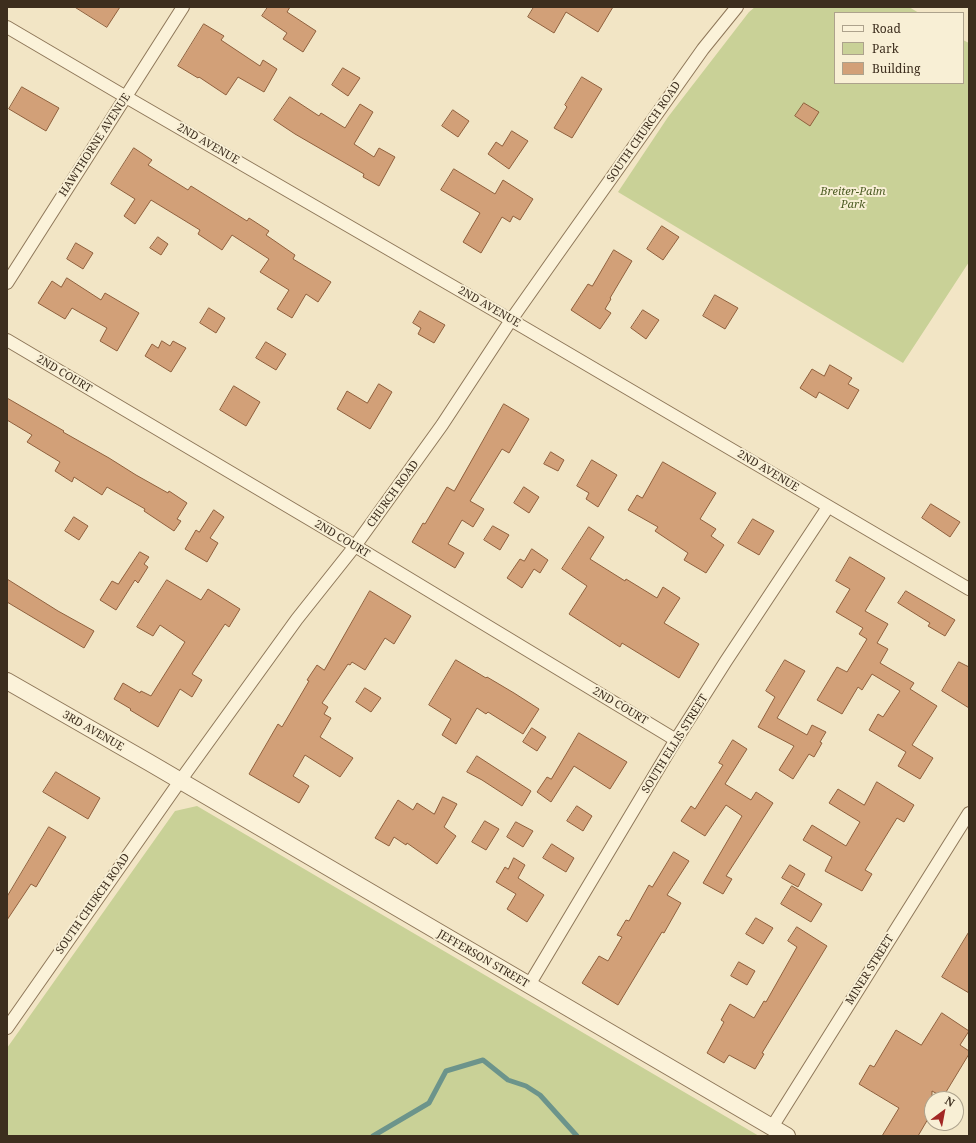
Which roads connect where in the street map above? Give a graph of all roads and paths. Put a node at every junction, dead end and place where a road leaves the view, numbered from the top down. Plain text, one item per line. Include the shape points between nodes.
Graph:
1 (183, 7) edge
2 (737, 7) edge
3 (7, 27) edge
4 (126, 97) junction
5 (554, 258) joint
6 (7, 283) edge
7 (511, 320) junction
8 (7, 340) edge
9 (828, 507) junction
10 (355, 546) junction
11 (969, 589) edge
12 (7, 681) edge
13 (676, 740) junction
14 (180, 781) junction
15 (969, 813) edge
16 (529, 985) junction
17 (7, 1028) edge
18 (772, 1127) junction
19 (787, 1136) edge

1 - 4 street, HAWTHORNE AVENUE
2 - 5 street, SOUTH CHURCH ROAD via 702,51
3 - 4 street, 2ND AVENUE
4 - 6 street, HAWTHORNE AVENUE
4 - 7 street, 2ND AVENUE
5 - 7 street, CHURCH ROAD
7 - 9 street, 2ND AVENUE
7 - 10 street, CHURCH ROAD via 442,426
8 - 10 street, 2ND COURT
9 - 11 street, 2ND AVENUE
9 - 13 street, SOUTH ELLIS STREET
10 - 13 street, 2ND COURT
10 - 14 street, CHURCH ROAD via 297,619
12 - 14 street, 3RD AVENUE
13 - 16 street, SOUTH ELLIS STREET
14 - 16 street, JEFFERSON STREET
14 - 17 street, SOUTH CHURCH ROAD
15 - 18 street, MINER STREET
16 - 18 street, JEFFERSON STREET
18 - 19 street, JEFFERSON STREET

